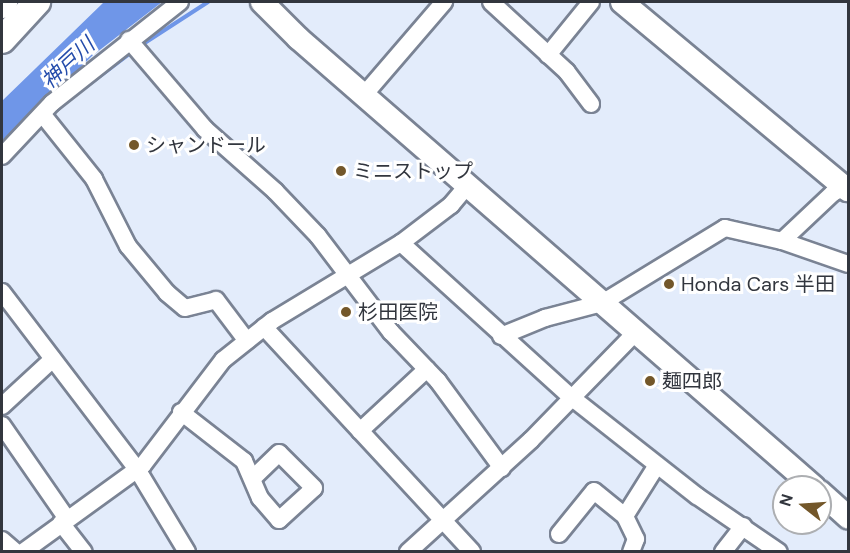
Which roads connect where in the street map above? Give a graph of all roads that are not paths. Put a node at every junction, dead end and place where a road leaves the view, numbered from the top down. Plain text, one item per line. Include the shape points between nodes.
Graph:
1 (37, 2) edge
2 (180, 2) edge
3 (262, 2) edge
4 (444, 2) edge
5 (491, 2) edge
6 (591, 2) edge
7 (622, 2) edge
8 (2, 40) edge
9 (134, 46) junction
10 (548, 55) junction
11 (364, 95) junction
12 (591, 104) dead end
13 (43, 115) junction
14 (2, 156) edge
15 (467, 186) junction
16 (847, 188) edge
17 (782, 241) junction
18 (401, 243) junction
19 (849, 264) edge
20 (349, 277) junction
21 (2, 292) edge
22 (602, 303) junction
23 (264, 327) junction
24 (636, 333) junction
25 (501, 336) junction
26 (247, 341) junction
27 (53, 359) junction
28 (427, 369) junction
29 (571, 397) junction
30 (2, 406) edge
31 (180, 412) junction
32 (2, 425) edge
33 (360, 431) junction
34 (657, 465) junction
35 (502, 468) junction
36 (137, 470) junction
37 (800, 475) edge
38 (253, 478) dead end
39 (832, 502) edge
40 (625, 516) junction
41 (849, 517) edge
42 (444, 519) junction
43 (64, 521) junction
44 (743, 526) junction
45 (559, 534) dead end
46 (2, 540) edge
47 (16, 552) edge
48 (23, 552) edge
49 (84, 552) edge
50 (187, 552) edge
51 (408, 552) edge
52 (472, 552) edge
53 (632, 552) edge
54 (723, 552) edge
55 (779, 552) edge

1 - 8 main road
2 - 9 street
3 - 11 street
4 - 11 street
5 - 10 street
6 - 10 street
7 - 16 street
9 - 13 street via 52,103
9 - 20 street via 204,129 297,214
10 - 12 street
11 - 15 street
13 - 14 street
13 - 26 street via 94,179 128,246 160,285 185,308 216,300
15 - 18 street via 451,205
15 - 22 street
16 - 17 street via 833,193
17 - 19 street
17 - 22 street via 725,228
18 - 20 street
18 - 25 street
20 - 23 street
20 - 28 street via 391,332
21 - 27 street
22 - 24 street
22 - 25 street via 546,318
23 - 26 street
23 - 33 street
24 - 29 street
24 - 37 street
25 - 29 street
26 - 31 street via 223,360
27 - 30 street
27 - 36 street
28 - 33 street
28 - 35 street
29 - 34 street
29 - 35 street
31 - 36 street
31 - 38 street via 244,461
32 - 43 street
33 - 42 street
34 - 40 street
34 - 44 street
35 - 42 street
36 - 43 street
36 - 50 street
39 - 41 street
40 - 45 street via 594,491
40 - 53 street via 636,539
42 - 51 street
42 - 52 street
43 - 48 street
43 - 49 street
44 - 54 street
44 - 55 street
46 - 47 street

